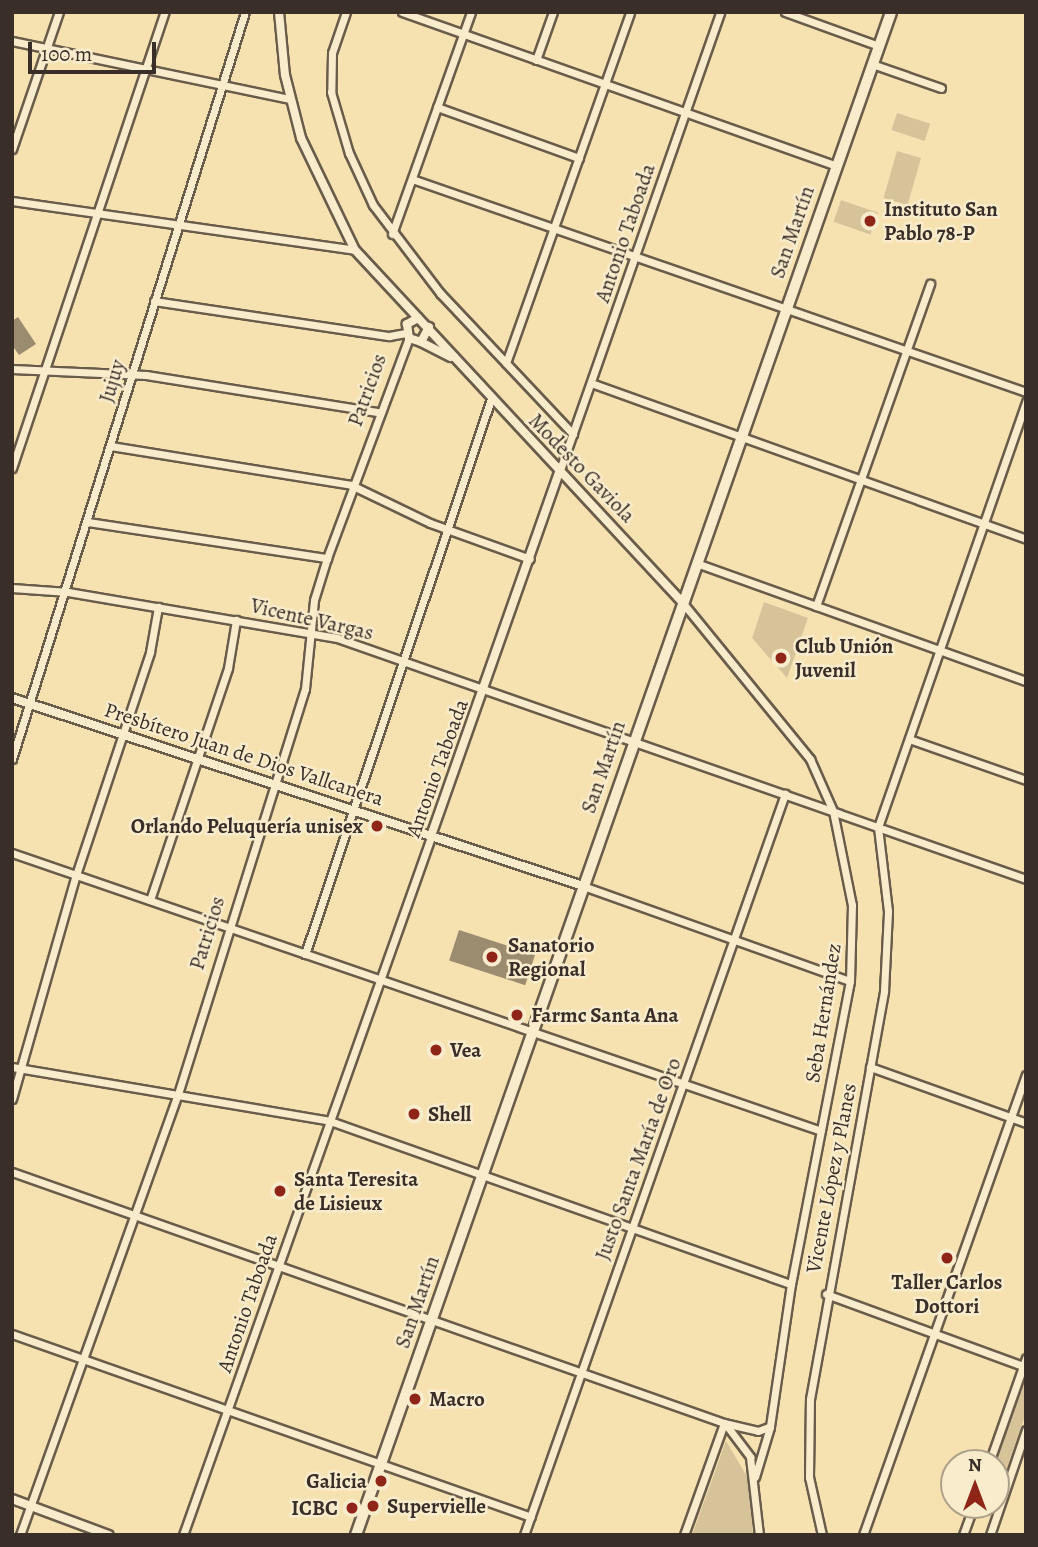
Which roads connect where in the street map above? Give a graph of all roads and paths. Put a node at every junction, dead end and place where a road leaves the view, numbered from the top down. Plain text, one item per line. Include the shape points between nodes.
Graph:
1 (59, 12) edge
2 (165, 12) edge
3 (245, 12) edge
4 (279, 12) edge
5 (346, 12) edge
6 (402, 12) edge
7 (471, 12) edge
8 (553, 12) edge
9 (630, 12) edge
10 (720, 12) edge
11 (785, 12) edge
12 (891, 12) edge
13 (463, 34) junction
14 (12, 41) edge
15 (879, 46) junction
16 (47, 48) junction
17 (536, 60) junction
18 (872, 64) junction
19 (148, 70) junction
20 (605, 84) junction
21 (222, 85) junction
22 (941, 88) dead end
23 (289, 99) junction
24 (437, 107) junction
25 (686, 113) junction
26 (17, 122) edge
27 (12, 149) edge
28 (579, 158) junction
29 (836, 166) junction
30 (412, 179) junction
31 (12, 201) edge
32 (99, 214) junction
33 (176, 225) junction
34 (555, 229) junction
35 (391, 234) junction
36 (355, 250) junction
37 (635, 257) junction
38 (930, 284) dead end
39 (154, 301) junction
40 (405, 307) junction
41 (785, 309) junction
42 (418, 318) junction
43 (429, 327) junction
44 (408, 332) junction
45 (421, 342) junction
46 (906, 352) junction
47 (456, 360) junction
48 (506, 363) junction
49 (12, 369) edge
50 (46, 371) junction
51 (133, 374) junction
52 (591, 383) junction
53 (1026, 392) edge
54 (491, 400) junction
55 (1026, 401) edge
56 (377, 412) junction
57 (573, 434) junction
58 (741, 436) junction
59 (111, 446) junction
60 (561, 467) junction
61 (12, 468) edge
62 (862, 479) junction
63 (351, 485) junction
64 (88, 522) junction
65 (984, 524) junction
66 (446, 528) junction
67 (1026, 539) edge
68 (327, 558) junction
69 (530, 559) junction
70 (695, 563) junction
71 (12, 588) edge
72 (68, 592) junction
73 (681, 601) junction
74 (816, 606) junction
75 (158, 607) junction
76 (236, 620) junction
77 (313, 632) junction
78 (940, 650) junction
79 (401, 659) junction
80 (1026, 681) edge
81 (484, 689) junction
82 (12, 698) edge
83 (32, 705) junction
84 (124, 734) junction
85 (909, 739) junction
86 (633, 740) junction
87 (12, 759) edge
88 (199, 759) junction
89 (1026, 780) edge
90 (274, 783) junction
91 (785, 794) junction
92 (354, 808) junction
93 (833, 811) junction
94 (878, 827) junction
95 (432, 833) junction
96 (12, 853) edge
97 (76, 875) junction
98 (1026, 880) edge
99 (583, 886) junction
100 (150, 900) junction
101 (226, 927) junction
102 (733, 940) junction
103 (305, 954) junction
104 (381, 980) junction
105 (850, 981) junction
106 (530, 1031) junction
107 (12, 1067) edge
108 (870, 1067) junction
109 (22, 1070) junction
110 (1026, 1075) edge
111 (683, 1084) junction
112 (178, 1094) junction
113 (12, 1099) edge
114 (1011, 1117) junction
115 (330, 1121) junction
116 (1026, 1123) edge
117 (821, 1131) junction
118 (12, 1172) edge
119 (481, 1174) junction
120 (135, 1216) junction
121 (631, 1227) junction
122 (278, 1266) junction
123 (791, 1284) junction
124 (826, 1294) junction
125 (432, 1319) junction
126 (934, 1334) junction
127 (12, 1335) edge
128 (83, 1360) junction
129 (1025, 1364) edge
130 (582, 1373) junction
131 (229, 1410) junction
132 (724, 1423) junction
133 (770, 1427) junction
134 (1026, 1430) edge
135 (994, 1449) edge
136 (381, 1464) junction
137 (755, 1477) junction
138 (12, 1499) edge
139 (30, 1506) junction
140 (531, 1517) junction
141 (20, 1535) edge
142 (109, 1535) edge
143 (183, 1535) edge
144 (356, 1535) edge
145 (524, 1535) edge
146 (684, 1535) edge
147 (759, 1535) edge
148 (822, 1535) edge
149 (863, 1535) edge
150 (990, 1535) edge

1 - 16 street
2 - 19 street
3 - 21 street, Jujuy
4 - 23 street, Modesto Gaviola
5 - 35 street via 329,75 349,153
6 - 13 street
7 - 13 street
8 - 17 street
9 - 20 street
10 - 25 street, Antonio Taboada
11 - 15 street
12 - 15 main road, San Martín
13 - 17 street
13 - 24 street
14 - 16 street
15 - 18 main road, San Martín
16 - 19 street
16 - 26 street
17 - 20 street
18 - 22 street
18 - 29 main road, San Martín
19 - 21 street
19 - 32 street
20 - 25 street
20 - 28 street
21 - 23 street
21 - 33 street, Jujuy
23 - 36 street, Modesto Gaviola via 319,185
24 - 28 street
24 - 30 street
25 - 29 street
25 - 37 street, Antonio Taboada
26 - 27 street
28 - 34 street
29 - 41 main road, San Martín
30 - 34 street
30 - 35 street
31 - 32 street
32 - 33 street
32 - 50 street
33 - 36 street
33 - 39 street, Jujuy
34 - 37 street
34 - 48 street
35 - 48 street
36 - 40 street, Modesto Gaviola
37 - 41 street
37 - 52 street, Antonio Taboada
38 - 46 street
39 - 44 street via 389,336
39 - 51 street, Jujuy
40 - 42 street, Modesto Gaviola
40 - 44 street
41 - 46 street
41 - 58 main road, San Martín
42 - 43 street, Modesto Gaviola
42 - 44 street
43 - 45 street
43 - 47 street, Modesto Gaviola
44 - 45 street, Modesto Gaviola
44 - 56 street, Patricios
45 - 47 street, Modesto Gaviola
46 - 53 street
46 - 62 street
47 - 54 street, Modesto Gaviola
48 - 57 street
49 - 50 street
50 - 51 street
50 - 61 street
51 - 56 street
51 - 59 street, Jujuy
52 - 57 street, Antonio Taboada
52 - 58 street
54 - 60 street, Modesto Gaviola
54 - 66 street
55 - 65 street
56 - 63 street, Patricios
57 - 60 street, Antonio Taboada
58 - 62 street
58 - 70 main road, San Martín
59 - 63 street
59 - 64 street, Jujuy
60 - 69 street, Antonio Taboada
60 - 73 street, Modesto Gaviola
62 - 65 street
62 - 74 street
63 - 66 street
63 - 68 street, Patricios
64 - 68 street
64 - 72 street, Jujuy
65 - 67 street
65 - 78 street
66 - 69 street
66 - 79 street
68 - 77 street, Patricios via 314,600
69 - 81 street, Antonio Taboada
70 - 73 main road, San Martín
70 - 74 street
71 - 72 street, Vicente Vargas
72 - 75 street, Vicente Vargas
72 - 83 street, Jujuy
73 - 86 main road, San Martín
73 - 93 street, Seba Hernández via 798,738
74 - 78 street
75 - 76 street, Vicente Vargas
75 - 84 street
76 - 77 street, Vicente Vargas
76 - 88 street via 228,668
77 - 79 street, Vicente Vargas
77 - 90 street, Patricios via 305,689
78 - 80 street
78 - 85 street
79 - 81 street, Vicente Vargas
79 - 92 street
81 - 86 street, Vicente Vargas
81 - 95 street, Antonio Taboada
82 - 83 street, Presbítero Juan de Dios Vallcanera
83 - 84 street, Presbítero Juan de Dios Vallcanera
83 - 87 street, Jujuy
84 - 88 street, Presbítero Juan de Dios Vallcanera
84 - 97 street
85 - 89 street
85 - 94 street
86 - 91 street, Vicente Vargas
86 - 99 main road, San Martín
88 - 90 street, Presbítero Juan de Dios Vallcanera
88 - 100 street
90 - 92 street, Presbítero Juan de Dios Vallcanera
90 - 101 street, Patricios
91 - 93 street, Vicente Vargas
91 - 102 street, Justo Santa María de Oro
92 - 95 street, Presbítero Juan de Dios Vallcanera
92 - 103 street
93 - 94 street, Vicente Vargas
93 - 105 street, Seba Hernández via 852,905
94 - 98 street, Vicente Vargas
94 - 108 street, Vicente López y Planes via 888,935
95 - 99 street, Presbítero Juan de Dios Vallcanera
95 - 104 street, Antonio Taboada
96 - 97 street
97 - 100 street
97 - 109 street
99 - 102 street
99 - 106 main road, San Martín
100 - 101 street
101 - 103 street
101 - 112 street, Patricios
102 - 105 street
102 - 111 street, Justo Santa María de Oro
103 - 104 street
104 - 106 street
104 - 115 street, Antonio Taboada
105 - 117 street, Seba Hernández
106 - 111 street
106 - 119 main road, San Martín
107 - 109 street
108 - 114 street
108 - 124 street, Vicente López y Planes
109 - 112 street
109 - 113 street
110 - 114 street
111 - 117 street
111 - 121 street, Justo Santa María de Oro
112 - 115 street
112 - 120 street, Patricios
114 - 116 street
114 - 126 street
115 - 119 street
115 - 122 street, Antonio Taboada
117 - 123 street, Seba Hernández
118 - 120 street
119 - 121 street
119 - 125 main road, San Martín
120 - 122 street
120 - 128 street, Patricios
121 - 123 street
121 - 130 street, Justo Santa María de Oro
122 - 125 street
122 - 131 street, Antonio Taboada
123 - 133 street, Seba Hernández
124 - 126 street
124 - 148 street, Vicente López y Planes via 808,1429 811,1488
125 - 130 street
125 - 136 main road, San Martín
126 - 129 street
126 - 149 street
127 - 128 street
128 - 131 street
128 - 139 street, Patricios
129 - 135 street
130 - 132 street
130 - 140 street, Justo Santa María de Oro
131 - 136 street
131 - 143 street, Antonio Taboada
132 - 133 street via 753,1430
132 - 137 street, Seba Hernández via 745,1446
132 - 146 street
133 - 137 street, Seba Hernández
134 - 150 street
136 - 140 street
136 - 144 main road, San Martín
137 - 147 street, Seba Hernández
138 - 139 street
139 - 141 street, Patricios
139 - 142 street
140 - 145 street, Justo Santa María de Oro

